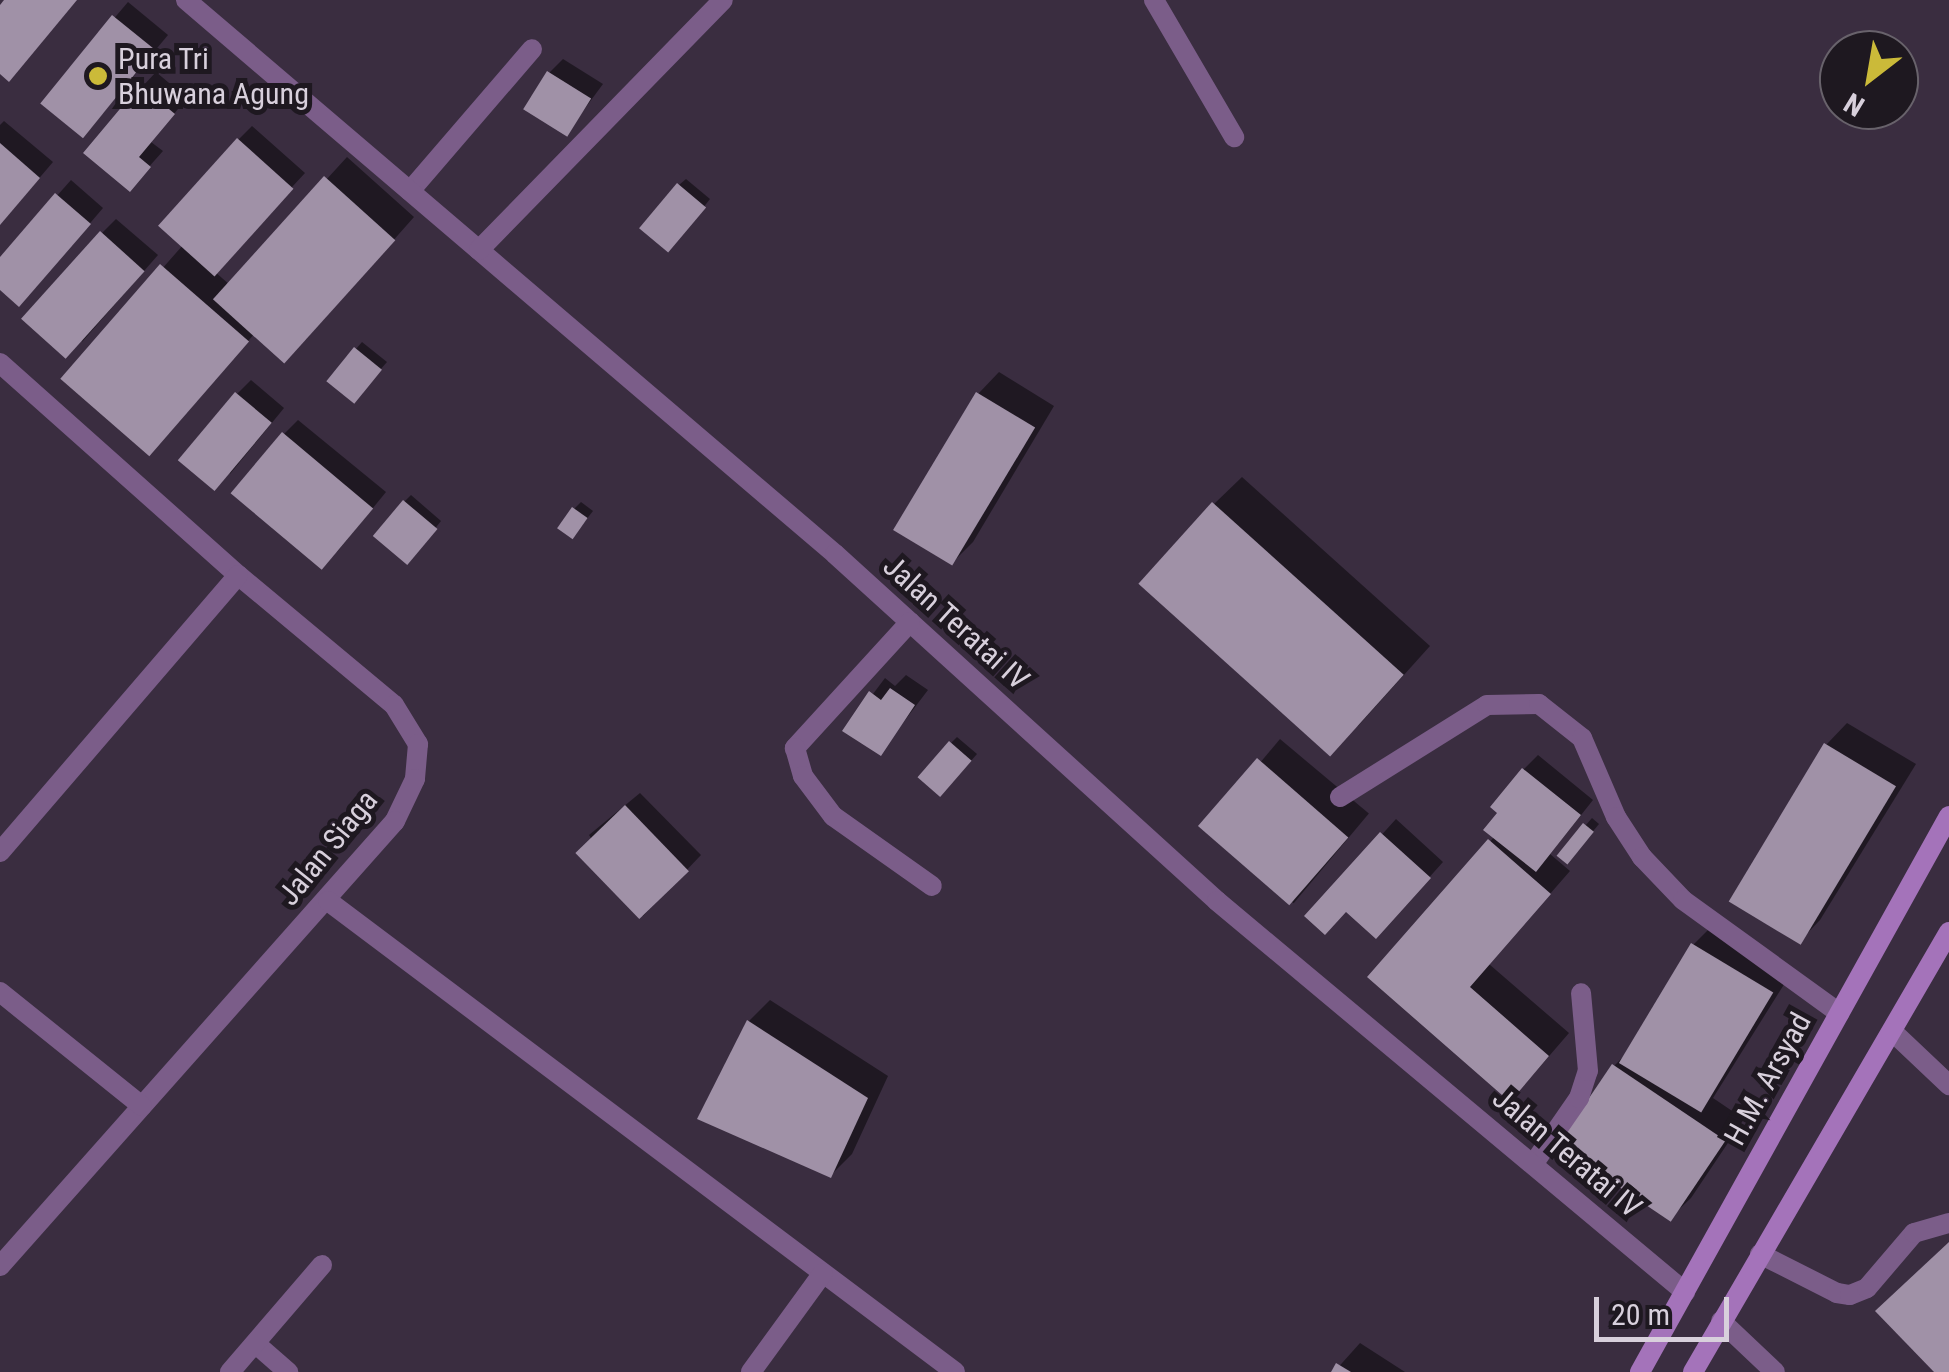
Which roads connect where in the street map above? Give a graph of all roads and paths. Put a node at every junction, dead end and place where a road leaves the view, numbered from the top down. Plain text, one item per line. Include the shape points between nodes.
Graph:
1 (186, 0) edge
2 (724, 0) edge
3 (1154, 0) edge
4 (532, 49) dead end
5 (1234, 137) dead end
6 (410, 191) junction
7 (479, 250) junction
8 (0, 363) edge
9 (238, 575) junction
10 (910, 622) junction
11 (1340, 798) dead end
12 (1949, 816) edge
13 (0, 852) edge
14 (932, 886) dead end
15 (328, 901) junction
16 (1949, 932) edge
17 (0, 992) edge
18 (1581, 993) dead end
19 (1839, 1013) junction
20 (1894, 1034) junction
21 (1949, 1085) edge
22 (142, 1106) junction
23 (1534, 1162) junction
24 (1949, 1223) edge
25 (1760, 1254) junction
26 (322, 1265) dead end
27 (0, 1266) edge
28 (823, 1273) junction
29 (1686, 1292) junction
30 (1721, 1321) junction
31 (256, 1344) junction
32 (230, 1372) edge
33 (288, 1372) edge
34 (752, 1372) edge
35 (955, 1372) edge
36 (1640, 1372) edge
37 (1692, 1372) edge
38 (1775, 1372) edge

1 - 6 street, Jalan Teratai IV
2 - 7 street
3 - 5 street
4 - 6 street
6 - 7 street, Jalan Teratai IV
7 - 10 street, Jalan Teratai IV
8 - 9 street, Jalan Siaga
9 - 13 street
9 - 15 street, Jalan Siaga via 394,705 418,744 414,780 395,821
10 - 14 street via 795,748 803,776 833,816
10 - 23 street, Jalan Teratai IV via 1217,901
11 - 19 street via 1487,706 1539,704 1582,738 1616,818 1642,858 1683,900
12 - 19 street, H.M. Arsyad
15 - 22 street, Jalan Siaga
15 - 28 street
16 - 20 street
17 - 22 street
18 - 23 street via 1588,1072 1579,1098
19 - 29 street, H.M. Arsyad
20 - 21 street
20 - 25 street
22 - 27 street, Jalan Siaga
23 - 29 street, Jalan Teratai IV
24 - 25 street via 1914,1233 1868,1288 1850,1295
25 - 30 street
26 - 31 street
28 - 34 street
28 - 35 street
29 - 36 street, H.M. Arsyad
30 - 37 street
30 - 38 street
31 - 32 street
31 - 33 street

